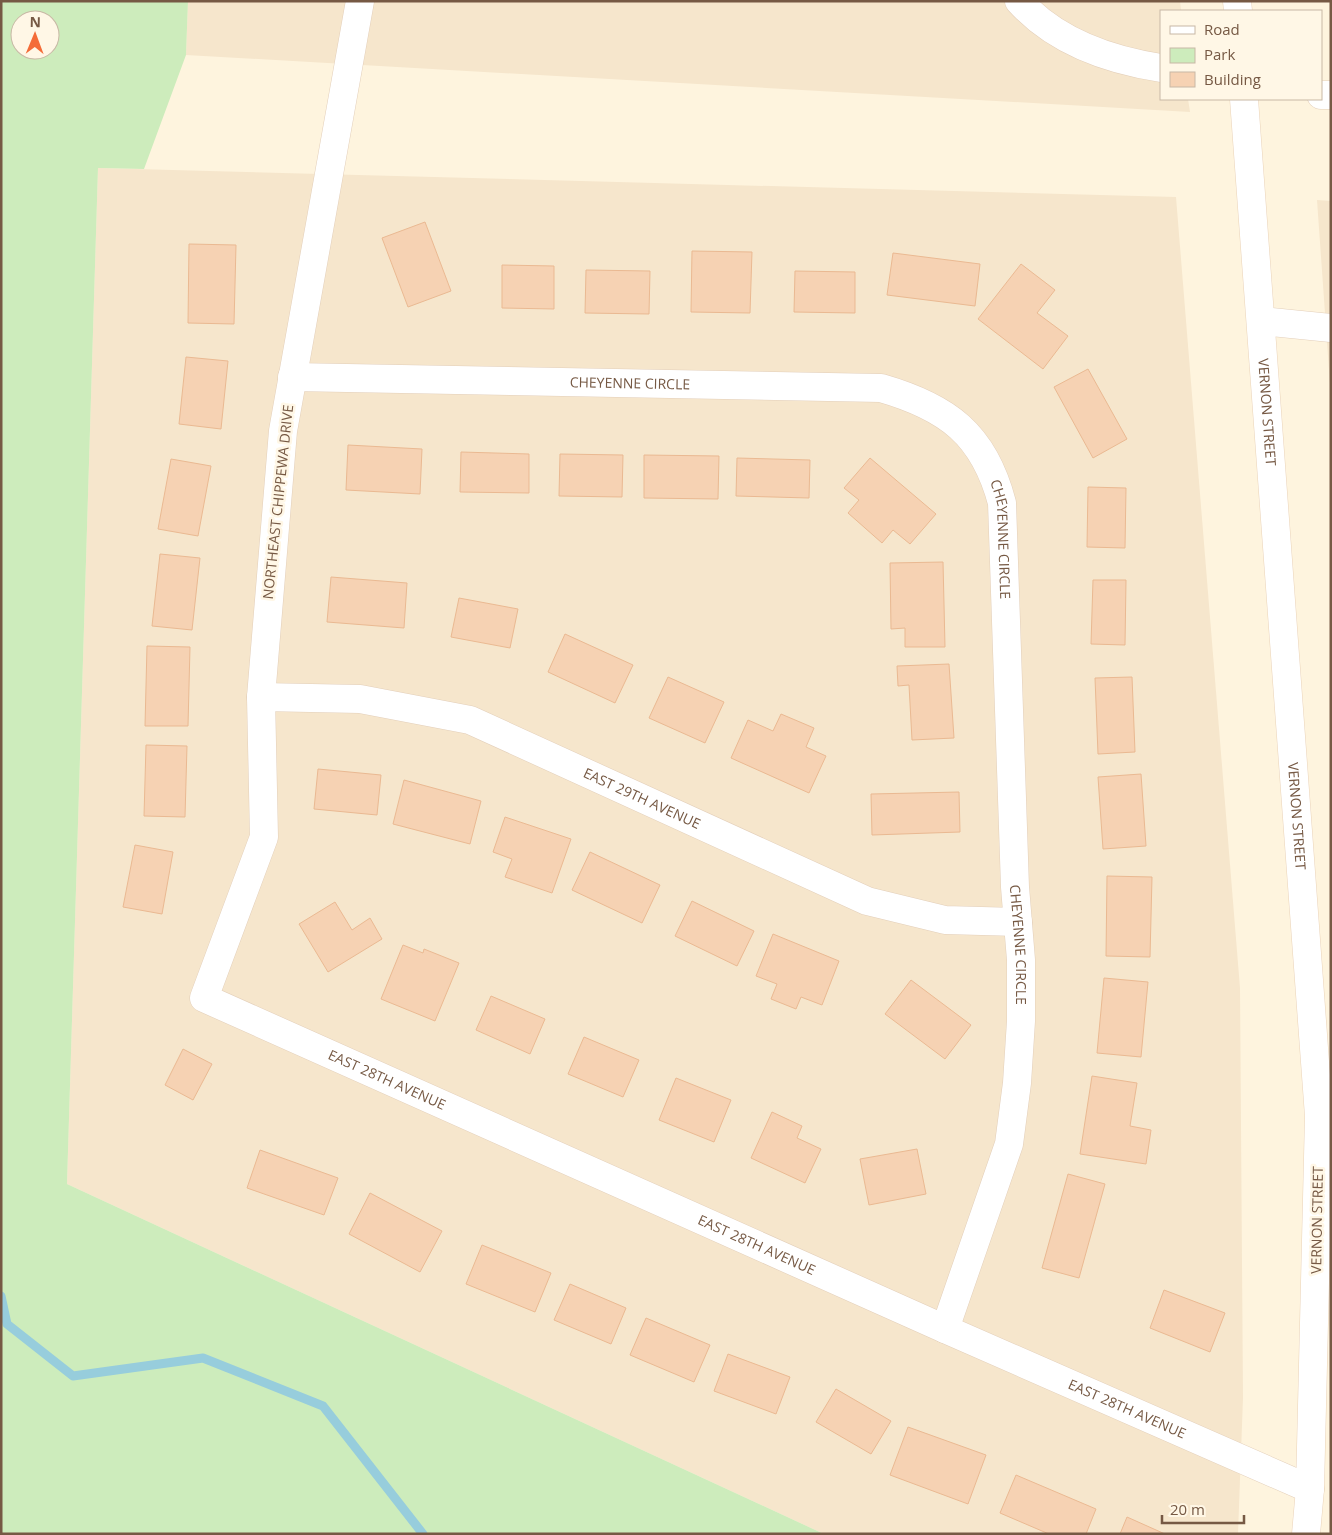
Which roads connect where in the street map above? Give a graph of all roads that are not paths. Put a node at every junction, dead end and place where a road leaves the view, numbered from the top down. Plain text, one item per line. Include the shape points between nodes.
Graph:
1 (360, 1) edge
2 (1019, 1) edge
3 (1160, 68) edge
4 (1244, 100) edge
5 (1260, 321) junction
6 (1331, 328) edge
7 (292, 377) junction
8 (261, 697) junction
9 (1018, 922) junction
10 (204, 998) joint
11 (945, 1329) junction
12 (1310, 1489) junction
13 (1306, 1534) edge

1 - 7 street, NORTHEAST CHIPPEWA DRIVE
2 - 3 street via 1052,30 1082,46 1126,63
4 - 5 street, VERNON STREET
5 - 6 street
5 - 12 street, VERNON STREET via 1319,1116
7 - 8 street, NORTHEAST CHIPPEWA DRIVE via 283,430
7 - 9 street, CHEYENNE CIRCLE via 881,388 915,398 946,415 982,454 1002,503
8 - 9 street, EAST 29TH AVENUE via 360,698 470,720 867,901 945,920
8 - 10 street, NORTHEAST CHIPPEWA DRIVE via 264,837
9 - 11 street, CHEYENNE CIRCLE via 1021,1021 1009,1144
10 - 11 street, EAST 28TH AVENUE
11 - 12 street, EAST 28TH AVENUE
12 - 13 street, VERNON STREET

